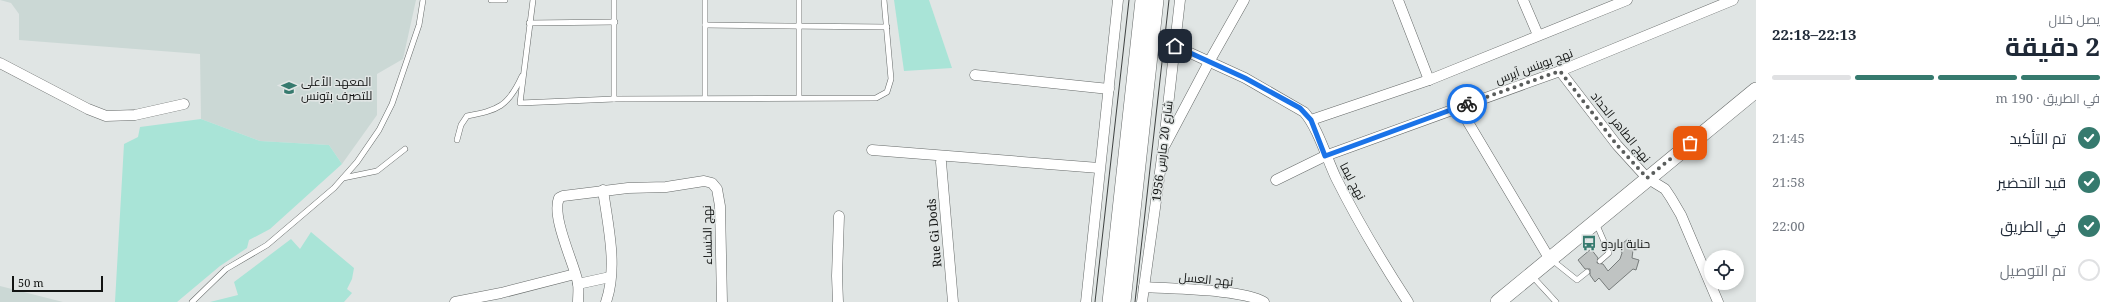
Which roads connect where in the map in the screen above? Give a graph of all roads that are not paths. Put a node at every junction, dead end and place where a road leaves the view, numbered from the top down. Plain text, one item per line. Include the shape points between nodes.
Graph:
1 (423, 0) edge
2 (491, 0) edge
3 (504, 0) edge
4 (533, 0) edge
5 (614, 0) edge
6 (704, 0) edge
7 (799, 0) edge
8 (884, 0) edge
9 (1118, 0) edge
10 (1143, 0) edge
11 (1156, 0) edge
12 (1180, 0) edge
13 (1244, 0) edge
14 (1398, 0) edge
15 (1523, 0) edge
16 (1627, 0) edge
17 (1733, 0) edge
18 (615, 22) junction
19 (528, 23) junction
20 (705, 25) junction
21 (799, 25) junction
22 (887, 27) junction
23 (1538, 35) junction
24 (1175, 46) junction
25 (1209, 62) junction
26 (0, 63) edge
27 (524, 71) junction
28 (1560, 71) junction
29 (975, 75) dead end
30 (1429, 80) junction
31 (1109, 89) junction
32 (1756, 90) edge
33 (799, 97) junction
34 (706, 98) junction
35 (614, 99) junction
36 (184, 104) dead end
37 (1459, 107) junction
38 (1311, 120) junction
39 (456, 140) dead end
40 (405, 149) dead end
41 (872, 150) dead end
42 (1163, 150) junction
43 (1325, 156) junction
44 (941, 162) dead end
45 (1099, 168) junction
46 (342, 178) junction
47 (1647, 178) junction
48 (1276, 180) dead end
49 (603, 190) junction
50 (839, 216) dead end
51 (1596, 221) junction
52 (1549, 258) junction
53 (1600, 261) dead end
54 (1587, 272) dead end
55 (575, 274) junction
56 (1530, 274) junction
57 (610, 277) junction
58 (578, 284) junction
59 (1144, 287) junction
60 (1219, 297) edge
61 (192, 302) edge
62 (455, 302) edge
63 (578, 302) edge
64 (606, 302) edge
65 (722, 302) edge
66 (838, 302) edge
67 (953, 302) edge
68 (1086, 302) edge
69 (1110, 302) edge
70 (1123, 302) edge
71 (1142, 302) edge
72 (1264, 302) edge
73 (1408, 302) edge
74 (1498, 302) edge
75 (1556, 302) edge
76 (1718, 302) edge

1 - 46 lane via 419,24 392,104 379,130 357,162
2 - 3 lane
4 - 19 lane
5 - 18 lane
6 - 20 lane
7 - 21 lane
8 - 22 lane
9 - 31 street
10 - 69 main road
11 - 70 main road, شارع 20 مارس 1956
12 - 24 street, شارع 20 مارس 1956
13 - 25 street
14 - 30 street
15 - 23 street
16 - 23 street
17 - 28 street, نهج بوينس آيرس
18 - 19 lane
18 - 35 lane
19 - 27 lane
20 - 21 lane
20 - 34 lane
21 - 22 lane
21 - 33 lane
22 - 33 lane via 891,79 886,92 876,98
23 - 30 street
24 - 25 street, نهج ليما
24 - 42 street, شارع 20 مارس 1956
25 - 38 street, نهج ليما via 1292,104
25 - 42 street
26 - 36 street via 88,110 106,116 135,115
27 - 35 lane via 520,103
27 - 39 lane via 505,104 491,111 467,116
28 - 37 street, نهج بوينس آيرس
28 - 47 street, نهج الطاهر الحداد via 1617,145
29 - 31 street
30 - 38 street
31 - 45 street
32 - 47 main road
33 - 34 lane
34 - 35 lane
37 - 43 street, نهج بوينس آيرس
37 - 52 street
38 - 43 street, نهج ليما
40 - 46 lane via 377,171
41 - 45 street
42 - 59 street, شارع 20 مارس 1956
43 - 48 street, نهج بوينس آيرس
43 - 73 street, نهج ليما via 1344,194
44 - 67 street, Rue Gi Dods
45 - 68 street
46 - 61 lane via 334,188 266,245 226,269
47 - 51 main road
47 - 76 street, نهج الطاهر الحداد via 1665,189 1681,215
49 - 55 street, نهج الخنساء via 563,196 558,202 563,237
49 - 57 street via 611,243
49 - 65 street, نهج الخنساء via 666,187 704,181 712,183 718,189 720,206
50 - 66 street
51 - 52 main road
51 - 53 lane via 1610,253
52 - 54 lane via 1577,280
52 - 56 main road
55 - 58 street, نهج الخنساء
55 - 62 street
56 - 74 main road
56 - 75 lane
57 - 58 street
57 - 64 street
58 - 63 street, نهج الخنساء
59 - 60 street, نهج العسل
59 - 71 street, شارع 20 مارس 1956
60 - 72 street, نهج العسل via 1247,296

